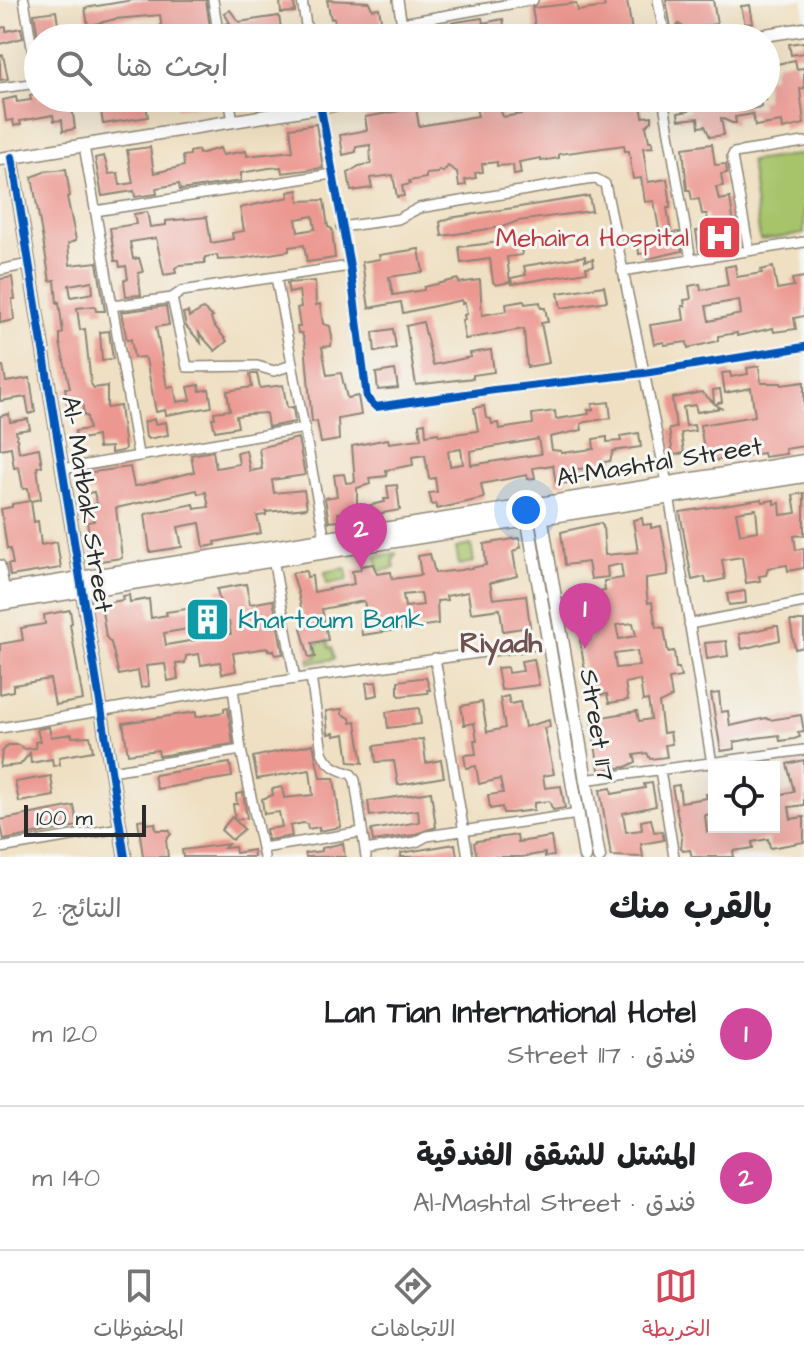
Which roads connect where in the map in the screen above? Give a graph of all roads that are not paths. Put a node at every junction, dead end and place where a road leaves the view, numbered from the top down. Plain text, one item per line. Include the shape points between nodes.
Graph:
1 (24, 0) edge
2 (213, 0) edge
3 (302, 0) edge
4 (398, 0) edge
5 (533, 0) edge
6 (658, 0) edge
7 (402, 23) joint
8 (28, 24) edge
9 (217, 24) edge
10 (306, 24) edge
11 (662, 24) edge
12 (804, 29) edge
13 (780, 33) edge
14 (24, 85) edge
15 (0, 88) edge
16 (231, 112) edge
17 (274, 112) edge
18 (322, 112) edge
19 (665, 112) edge
20 (233, 121) junction
21 (804, 142) edge
22 (84, 146) junction
23 (6, 158) edge
24 (332, 174) junction
25 (95, 211) junction
26 (341, 227) junction
27 (804, 242) edge
28 (749, 250) junction
29 (691, 260) junction
30 (29, 264) junction
31 (350, 266) junction
32 (0, 270) edge
33 (622, 271) junction
34 (276, 277) junction
35 (172, 298) junction
36 (112, 306) junction
37 (804, 347) edge
38 (292, 365) junction
39 (644, 373) junction
40 (305, 428) junction
41 (138, 454) junction
42 (804, 462) edge
43 (62, 469) junction
44 (804, 475) edge
45 (668, 489) junction
46 (533, 512) junction
47 (325, 540) junction
48 (539, 547) junction
49 (273, 559) junction
50 (0, 565) edge
51 (81, 584) junction
52 (2, 596) edge
53 (804, 602) edge
54 (689, 624) junction
55 (549, 643) junction
56 (435, 658) junction
57 (311, 677) junction
58 (295, 679) junction
59 (233, 688) junction
60 (101, 710) junction
61 (0, 728) edge
62 (241, 750) junction
63 (804, 750) edge
64 (574, 752) junction
65 (712, 761) edge
66 (732, 761) edge
67 (708, 764) edge
68 (660, 770) junction
69 (111, 771) junction
70 (584, 780) junction
71 (578, 814) junction
72 (120, 828) junction
73 (464, 830) junction
74 (362, 832) junction
75 (0, 848) edge
76 (264, 852) edge
77 (366, 853) edge
78 (125, 857) edge
79 (468, 857) edge
80 (585, 857) edge
81 (599, 857) edge
82 (674, 857) edge

1 - 8 street
2 - 9 street
3 - 10 street
4 - 7 street
5 - 7 street
6 - 11 street
12 - 13 street
14 - 15 street
16 - 20 street
17 - 20 street
18 - 24 street
19 - 29 street
20 - 22 street
21 - 28 street via 734,153
22 - 23 street
22 - 25 street
23 - 30 street, Al- Matbak Street
24 - 25 street
24 - 26 street
25 - 36 street
26 - 31 street
26 - 33 street via 398,219 419,208 596,179 605,184 609,197
27 - 28 street
28 - 29 street
29 - 33 street
30 - 32 street
30 - 43 street, Al- Matbak Street
31 - 34 street
31 - 39 street via 367,398 376,407
33 - 39 street
34 - 35 street via 182,291
34 - 38 street
35 - 36 street
35 - 38 street via 187,367 257,366 274,371
36 - 41 street
37 - 39 street
38 - 40 street
39 - 45 street
40 - 41 street
40 - 47 street
41 - 43 street
42 - 45 main road, Al-Mashtal Street
43 - 51 street, Al- Matbak Street
44 - 45 main road, Al-Mashtal Street
45 - 46 main road, Al-Mashtal Street
45 - 54 street
46 - 47 main road, Al-Mashtal Street
46 - 48 street, Street 117
46 - 49 main road, Al-Mashtal Street
47 - 51 main road, Al-Mashtal Street
48 - 55 street, Street 117
48 - 64 street, Street 117
49 - 51 main road, Al-Mashtal Street
49 - 58 street
50 - 52 street
51 - 52 main road, Al-Mashtal Street
51 - 60 street, Al- Matbak Street
53 - 54 street
54 - 65 street
55 - 56 street
55 - 64 street, Street 117
56 - 57 street
56 - 73 street
57 - 58 street
57 - 74 street via 322,752 331,765 353,776
58 - 59 street
59 - 60 street
59 - 62 street
60 - 61 street
60 - 69 street, Al- Matbak Street
62 - 69 street
62 - 76 street
63 - 66 street
64 - 70 street, Street 117
64 - 71 street, Street 117
67 - 68 street
68 - 70 street
68 - 82 street
69 - 72 street, Al- Matbak Street
70 - 81 street, Street 117
71 - 73 street
71 - 80 street, Street 117
72 - 75 street
72 - 78 street, Al- Matbak Street
73 - 77 street
73 - 79 street
74 - 76 street
74 - 77 street

